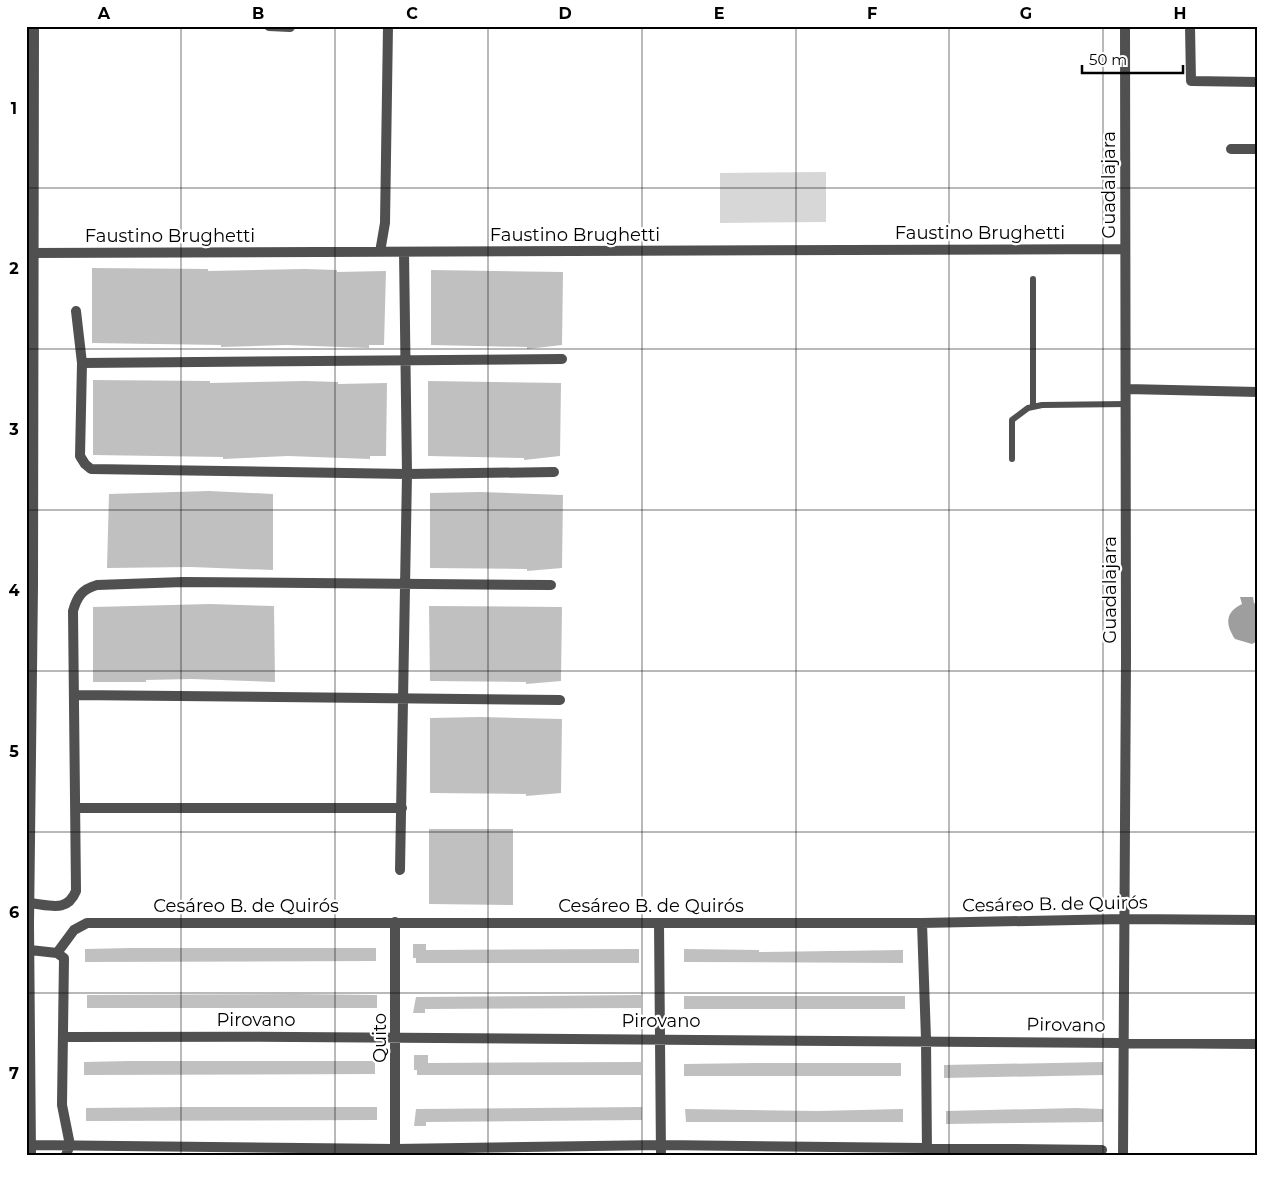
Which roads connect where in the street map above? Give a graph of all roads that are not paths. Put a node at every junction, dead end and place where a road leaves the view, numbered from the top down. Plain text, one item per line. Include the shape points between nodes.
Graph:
1 (34, 26) edge
2 (269, 26) edge
3 (388, 26) edge
4 (1125, 26) edge
5 (1190, 26) edge
6 (290, 27) edge
7 (1258, 82) edge
8 (30, 88) edge
9 (1231, 149) dead end
10 (1258, 149) edge
11 (1125, 249) junction
12 (380, 252) junction
13 (404, 252) junction
14 (30, 253) edge
15 (1033, 279) dead end
16 (76, 311) dead end
17 (562, 359) dead end
18 (405, 360) junction
19 (82, 362) junction
20 (1126, 389) junction
21 (1258, 392) edge
22 (1126, 404) junction
23 (1033, 406) junction
24 (29, 423) edge
25 (1012, 459) dead end
26 (554, 472) dead end
27 (407, 474) junction
28 (405, 584) junction
29 (551, 585) dead end
30 (30, 586) edge
31 (74, 695) junction
32 (403, 698) junction
33 (560, 700) dead end
34 (28, 771) edge
35 (76, 808) junction
36 (402, 808) junction
37 (400, 870) dead end
38 (30, 904) junction
39 (1123, 918) junction
40 (1258, 920) edge
41 (396, 922) junction
42 (659, 923) junction
43 (922, 923) junction
44 (28, 924) edge
45 (30, 950) junction
46 (57, 953) junction
47 (396, 1036) junction
48 (64, 1037) junction
49 (661, 1037) junction
50 (926, 1039) junction
51 (1124, 1042) junction
52 (1258, 1044) edge
53 (29, 1089) edge
54 (31, 1150) edge
55 (68, 1150) edge
56 (661, 1150) edge
57 (1102, 1150) dead end
58 (927, 1151) edge
59 (395, 1152) edge
60 (1123, 1155) edge

1 - 8 street
2 - 6 street
3 - 12 street via 385,223
4 - 11 street, Guadalajara
5 - 7 street via 1191,81
8 - 14 street
9 - 10 street
11 - 13 street, Faustino Brughetti
11 - 20 street, Guadalajara
12 - 13 street, Faustino Brughetti
12 - 14 street, Faustino Brughetti
13 - 18 street
14 - 24 street
15 - 23 lane
16 - 19 street
17 - 18 street
18 - 19 street
18 - 27 street
19 - 27 street via 80,456 91,468
20 - 21 street
20 - 22 street, Guadalajara
22 - 23 lane
22 - 39 street, Guadalajara
23 - 25 lane via 1012,420
24 - 30 street
26 - 27 street
27 - 28 street
28 - 29 street
28 - 31 street via 183,582 86,588 76,599 73,612
28 - 32 street
30 - 34 street
31 - 32 street
31 - 35 street
32 - 33 street
32 - 36 street
34 - 38 street
35 - 36 street
35 - 38 street via 76,891 71,902 64,906
36 - 37 street
38 - 44 street
39 - 40 street, Cesáreo B. de Quirós
39 - 43 street, Cesáreo B. de Quirós
39 - 51 street, Guadalajara
41 - 42 street, Cesáreo B. de Quirós
41 - 46 street, Cesáreo B. de Quirós via 87,923 74,930
41 - 47 street, Quito
42 - 43 street, Cesáreo B. de Quirós
42 - 49 street
43 - 50 street
44 - 45 street
45 - 46 street
45 - 53 street
46 - 48 street via 64,958
47 - 48 street, Pirovano
47 - 49 street, Pirovano
47 - 59 street, Quito
48 - 55 street via 62,1105
49 - 50 street, Pirovano
49 - 56 street
50 - 51 street, Pirovano
50 - 58 street
51 - 52 street, Pirovano
51 - 60 street, Guadalajara
53 - 54 street
54 - 55 street
55 - 59 street
56 - 58 street
56 - 59 street
57 - 58 street

